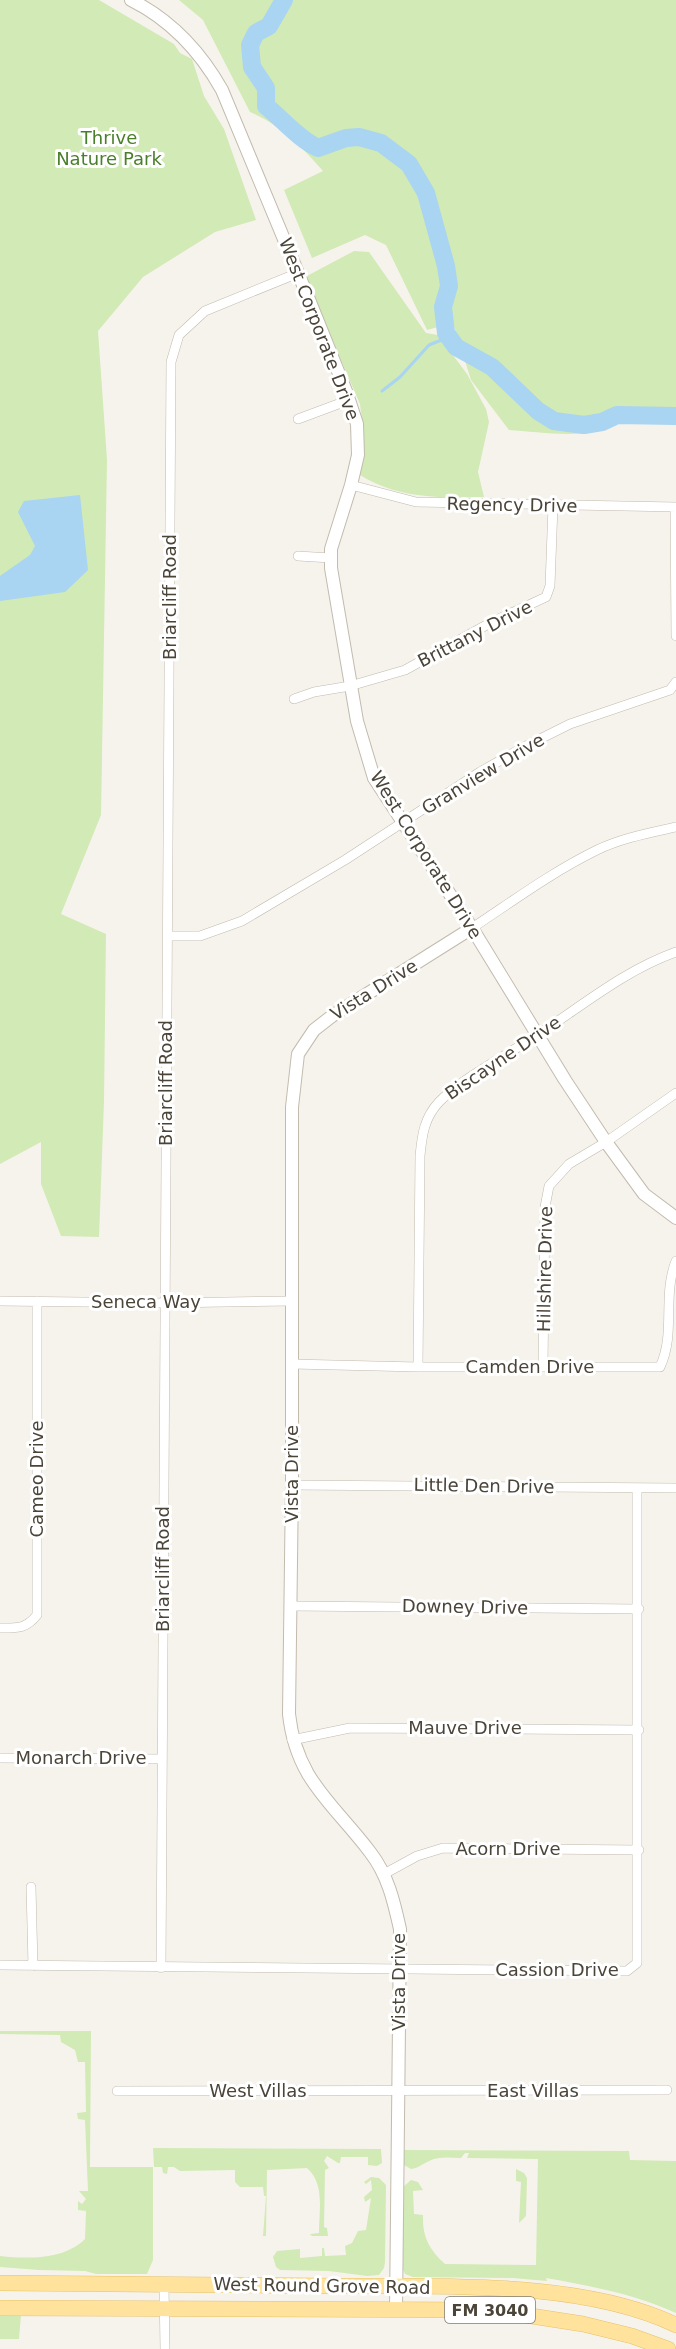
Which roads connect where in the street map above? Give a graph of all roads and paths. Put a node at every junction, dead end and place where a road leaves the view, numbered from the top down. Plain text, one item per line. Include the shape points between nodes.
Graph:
1 (131, 0) edge
2 (298, 273) junction
3 (349, 400) junction
4 (298, 419) dead end
5 (351, 485) junction
6 (553, 506) junction
7 (676, 507) edge
8 (298, 556) dead end
9 (331, 558) junction
10 (676, 636) edge
11 (676, 682) edge
12 (350, 686) junction
13 (294, 699) dead end
14 (402, 823) junction
15 (676, 827) edge
16 (472, 928) junction
17 (167, 936) junction
18 (676, 952) edge
19 (538, 1035) junction
20 (676, 1093) edge
21 (606, 1142) junction
22 (676, 1218) edge
23 (676, 1261) edge
24 (0, 1301) edge
25 (37, 1301) junction
26 (292, 1301) junction
27 (165, 1303) junction
28 (292, 1364) junction
29 (418, 1367) junction
30 (543, 1367) junction
31 (292, 1485) junction
32 (637, 1488) junction
33 (676, 1488) edge
34 (291, 1606) junction
35 (639, 1609) junction
36 (0, 1628) edge
37 (639, 1730) junction
38 (292, 1740) junction
39 (0, 1758) edge
40 (162, 1759) junction
41 (639, 1850) junction
42 (384, 1874) junction
43 (31, 1887) dead end
44 (0, 1965) edge
45 (33, 1966) junction
46 (160, 1968) junction
47 (400, 1969) junction
48 (667, 2090) dead end
49 (117, 2091) dead end
50 (398, 2091) junction
51 (0, 2283) edge
52 (46, 2284) junction
53 (164, 2285) junction
54 (397, 2287) junction
55 (0, 2293) edge
56 (0, 2308) edge
57 (166, 2308) junction
58 (396, 2310) junction
59 (676, 2325) edge
60 (165, 2349) edge
61 (668, 2349) edge

1 - 2 street, West Corporate Drive via 154,11 191,45 210,69 237,123
2 - 3 street, West Corporate Drive
2 - 17 street, Briarcliff Road via 205,311 179,335 171,362
3 - 4 street
3 - 5 street, West Corporate Drive via 358,443
5 - 6 street, Regency Drive via 416,502
5 - 9 street, West Corporate Drive
6 - 7 street, Regency Drive
6 - 12 street, Brittany Drive via 550,585 546,597 405,670
7 - 10 street
8 - 9 street
9 - 12 street, West Corporate Drive
11 - 14 street, Granview Drive via 670,690 570,724 522,748
12 - 13 street
12 - 14 street, West Corporate Drive via 374,778
14 - 16 street, West Corporate Drive
14 - 17 street, Granview Drive via 242,921 200,936
15 - 16 street, Vista Drive via 596,851 532,886
16 - 19 street, West Corporate Drive
16 - 26 street, Vista Drive via 332,1016 314,1030 298,1054 292,1107
17 - 27 street, Briarcliff Road
18 - 19 street, Biscayne Drive via 629,973
19 - 21 street, West Corporate Drive
19 - 29 street, Biscayne Drive via 453,1089 422,1127
20 - 21 street, Hillshire Drive
21 - 22 street, West Corporate Drive via 644,1194
21 - 30 street, Hillshire Drive via 569,1164 549,1186 545,1207
23 - 30 street, Camden Drive via 668,1289 667,1352 660,1367
24 - 25 street, Seneca Way
25 - 27 street, Seneca Way
25 - 36 street, Cameo Drive via 37,1615 21,1628
26 - 27 street, Seneca Way
26 - 28 street, Vista Drive
27 - 40 street, Briarcliff Road
28 - 29 street, Camden Drive
28 - 31 street, Vista Drive
29 - 30 street, Camden Drive
31 - 32 street, Little Den Drive
31 - 34 street, Vista Drive
32 - 33 street, Little Den Drive
32 - 35 street, Cassion Drive
34 - 35 street, Downey Drive
34 - 38 street, Vista Drive
35 - 37 street, Cassion Drive
37 - 38 street, Mauve Drive via 350,1728
37 - 41 street, Cassion Drive
38 - 42 street, Vista Drive via 310,1778
39 - 40 street, Monarch Drive
40 - 46 street, Briarcliff Road
41 - 42 street, Acorn Drive via 443,1848 417,1856
41 - 47 street, Cassion Drive via 637,1963 627,1971
42 - 47 street, Vista Drive via 400,1929
43 - 45 street
44 - 45 street, Cassion Drive
45 - 46 street, Cassion Drive
46 - 47 street, Cassion Drive
47 - 50 street, Vista Drive
48 - 50 street, East Villas
49 - 50 street, West Villas
50 - 54 street, Vista Drive
51 - 52 main road, West Round Grove Road / FM 3040
52 - 53 main road, West Round Grove Road / FM 3040
52 - 55 main road
53 - 54 main road, West Round Grove Road / FM 3040
53 - 57 street
54 - 58 street, Vista Drive
54 - 59 main road, West Round Grove Road / FM 3040 via 499,2288 552,2294 652,2313
56 - 57 main road, West Round Grove Road / FM 3040
57 - 58 main road, West Round Grove Road / FM 3040
57 - 60 street
58 - 61 main road, West Round Grove Road / FM 3040 via 492,2310 539,2316 632,2336

